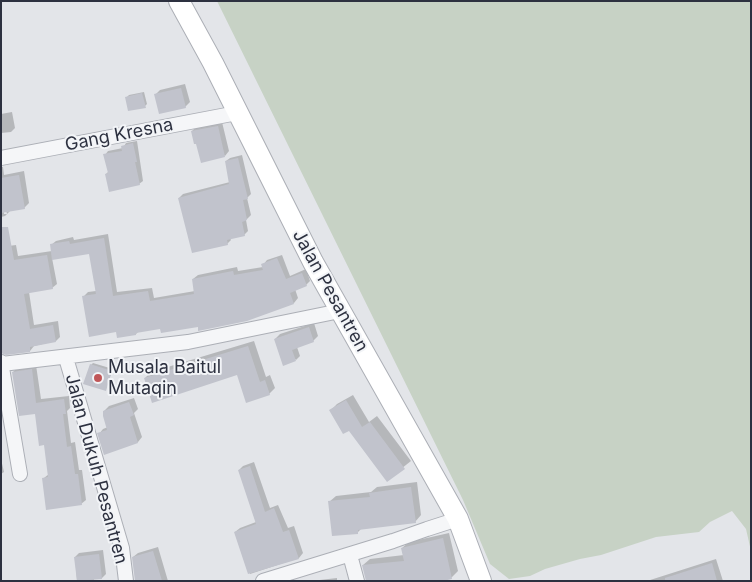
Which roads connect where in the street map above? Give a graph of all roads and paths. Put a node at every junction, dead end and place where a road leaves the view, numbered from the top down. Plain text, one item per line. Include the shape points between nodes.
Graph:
1 (179, 1) edge
2 (237, 112) junction
3 (1, 158) edge
4 (340, 311) junction
5 (66, 358) junction
6 (2, 363) edge
7 (20, 474) dead end
8 (458, 520) junction
9 (350, 554) junction
10 (126, 581) edge
11 (263, 581) edge
12 (357, 581) edge
13 (481, 581) edge

1 - 2 main road, Jalan Pesantren
2 - 3 street, Gang Kresna
2 - 4 main road, Jalan Pesantren
4 - 5 street, Jalan Dukuh Pesantren via 188,342
4 - 8 main road, Jalan Pesantren
5 - 6 street, Jalan Dukuh Pesantren
5 - 10 street, Jalan Dukuh Pesantren via 122,548
6 - 7 street
8 - 9 street
8 - 13 main road, Jalan Pesantren
9 - 11 street
9 - 12 street

